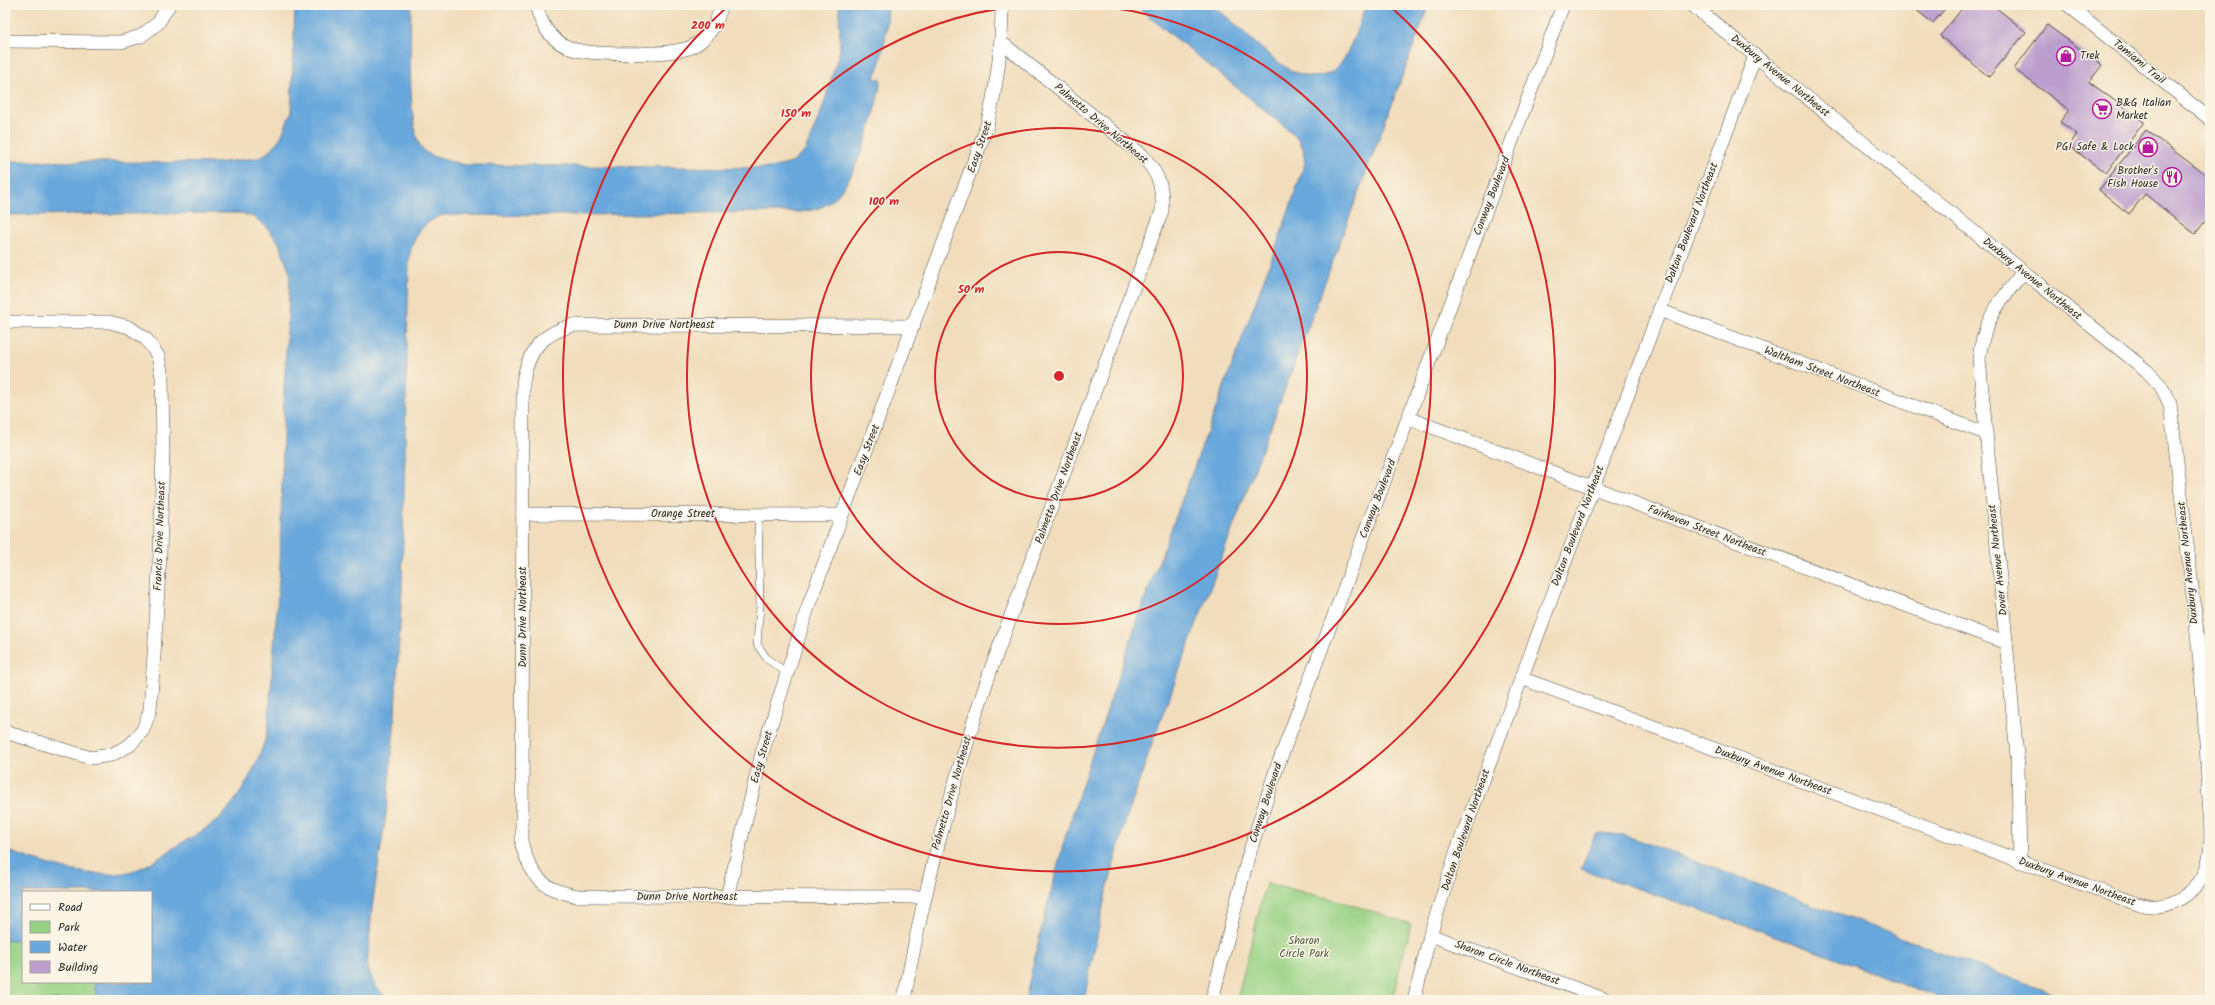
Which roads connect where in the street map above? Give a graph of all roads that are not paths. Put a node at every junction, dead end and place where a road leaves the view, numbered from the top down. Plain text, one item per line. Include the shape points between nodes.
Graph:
1 (169, 5) edge
2 (536, 5) edge
3 (722, 5) edge
4 (1002, 5) edge
5 (1563, 5) edge
6 (1692, 5) edge
7 (2068, 5) edge
8 (5, 41) edge
9 (1002, 43) junction
10 (1755, 56) junction
11 (2210, 119) edge
12 (2023, 272) junction
13 (1659, 310) junction
14 (5, 322) edge
15 (914, 326) junction
16 (1408, 418) junction
17 (1986, 433) junction
18 (1592, 487) junction
19 (523, 514) junction
20 (758, 514) junction
21 (842, 515) junction
22 (2006, 643) junction
23 (786, 672) junction
24 (1521, 678) junction
25 (5, 732) edge
26 (2020, 862) junction
27 (727, 897) junction
28 (924, 897) junction
29 (1430, 935) junction
30 (904, 1000) edge
31 (1212, 1000) edge
32 (1414, 1000) edge
33 (1607, 1000) edge

1 - 8 street via 158,23 141,36 121,42
2 - 3 street via 540,21 553,38 571,49 591,53 666,53 686,49 704,39 716,23
4 - 9 street, Easy Street
5 - 16 street, Conway Boulevard
6 - 10 street, Duxbury Avenue Northeast
7 - 11 street, Tamiami Trail
9 - 15 street, Easy Street via 992,109 986,129
9 - 28 street, Palmetto Drive Northeast via 1142,155 1156,171 1162,191 1162,211 991,669 950,797
10 - 12 street, Duxbury Avenue Northeast
10 - 13 street, Dalton Boulevard Northeast
12 - 17 street, Dover Avenue Northeast via 1988,319 1982,338 1979,359
12 - 26 street, Duxbury Avenue Northeast via 2147,371 2161,386 2170,404 2186,536 2206,746 2210,849 2206,870 2195,888 2178,901 2158,906 2137,904
13 - 17 street, Waltham Street Northeast
13 - 18 street, Dalton Boulevard Northeast
14 - 25 street, Francis Drive Northeast via 109,322 129,327 146,339 158,356 162,377 163,444 154,655 150,710 143,730 130,745 118,752 91,758
15 - 19 street, Dunn Drive Northeast via 573,325 553,332 537,344 527,362 523,382
15 - 21 street, Easy Street
16 - 18 street, Fairhaven Street Northeast
16 - 31 street, Conway Boulevard via 1276,770 1248,857
17 - 22 street, Dover Avenue Northeast
18 - 22 street, Fairhaven Street Northeast
18 - 24 street, Dalton Boulevard Northeast
19 - 20 street, Orange Street
19 - 27 street, Dunn Drive Northeast via 522,845 528,866 540,882 558,892 578,896
20 - 21 street, Orange Street
20 - 23 lane via 760,606 757,644 766,659
21 - 23 street, Easy Street
22 - 26 street, Dover Avenue Northeast via 2018,766
23 - 27 street, Easy Street via 762,753
24 - 26 street, Duxbury Avenue Northeast
24 - 29 street, Dalton Boulevard Northeast via 1457,850
27 - 28 street, Dunn Drive Northeast
28 - 30 street, Palmetto Drive Northeast
29 - 32 street, Dalton Boulevard Northeast
29 - 33 street, Sharon Circle Northeast

